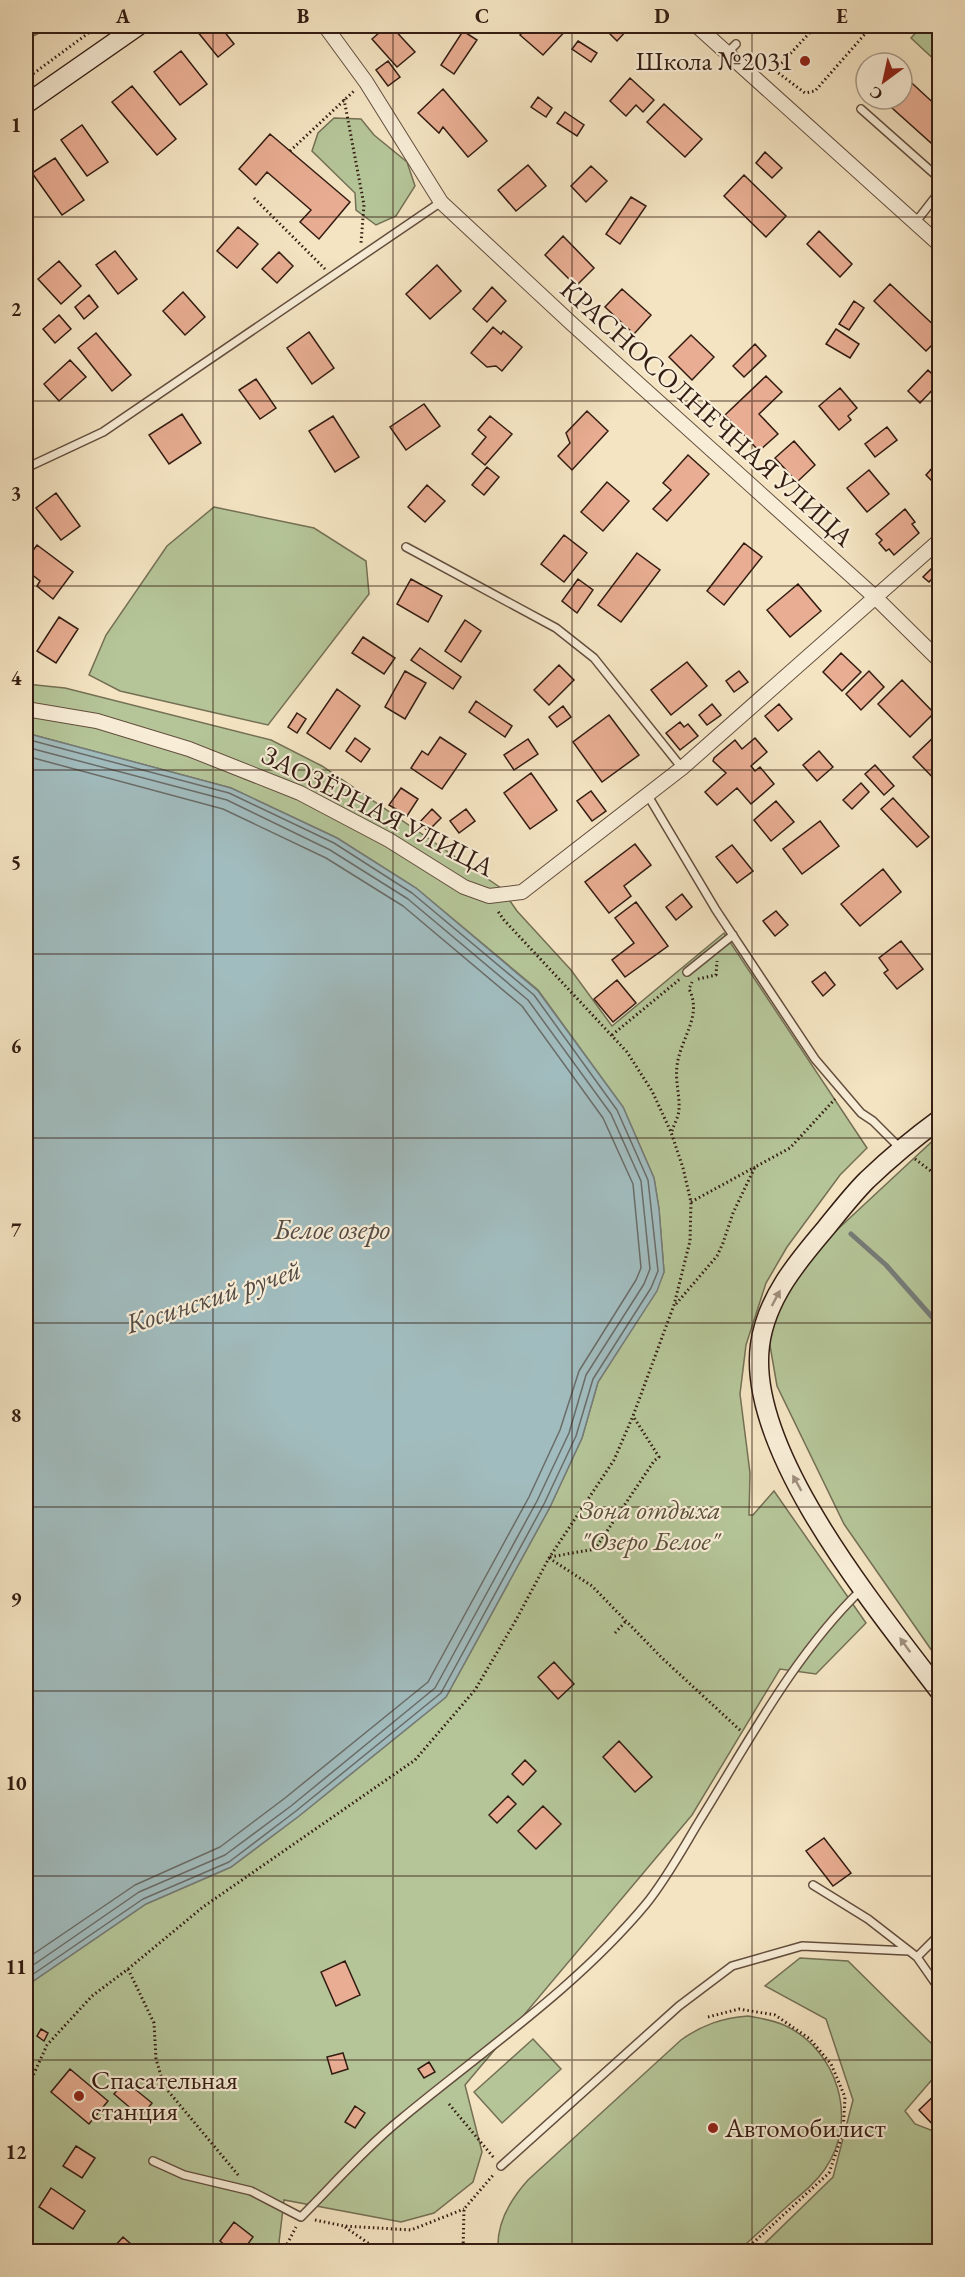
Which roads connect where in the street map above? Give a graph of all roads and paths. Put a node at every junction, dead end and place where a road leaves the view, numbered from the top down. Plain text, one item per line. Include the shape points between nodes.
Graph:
1 (98, 26) edge
2 (138, 26) edge
3 (325, 26) edge
4 (697, 26) edge
5 (816, 26) edge
6 (872, 26) edge
7 (26, 79) edge
8 (366, 82) junction
9 (344, 99) junction
10 (26, 104) edge
11 (863, 111) edge
12 (290, 151) dead end
13 (939, 179) edge
14 (939, 191) edge
15 (254, 198) dead end
16 (441, 202) junction
17 (915, 223) junction
18 (939, 245) edge
19 (360, 257) junction
20 (332, 276) junction
21 (26, 468) edge
22 (939, 540) edge
23 (406, 547) dead end
24 (876, 598) junction
25 (939, 662) edge
26 (26, 709) edge
27 (682, 768) junction
28 (647, 794) junction
29 (489, 896) junction
30 (733, 935) junction
31 (718, 947) junction
32 (687, 972) joint
33 (612, 1035) junction
34 (842, 1092) junction
35 (939, 1119) edge
36 (671, 1133) junction
37 (901, 1149) junction
38 (755, 1167) junction
39 (939, 1178) edge
40 (691, 1202) junction
41 (674, 1305) junction
42 (633, 1416) junction
43 (549, 1558) junction
44 (863, 1588) junction
45 (626, 1621) junction
46 (615, 1633) dead end
47 (939, 1692) edge
48 (749, 1739) junction
49 (813, 1885) dead end
50 (939, 1934) edge
51 (909, 1952) junction
52 (917, 1957) junction
53 (128, 1969) junction
54 (939, 1990) edge
55 (708, 2017) dead end
56 (26, 2091) edge
57 (449, 2104) dead end
58 (153, 2161) dead end
59 (501, 2166) junction
60 (251, 2191) junction
61 (464, 2209) junction
62 (301, 2217) junction
63 (344, 2226) junction
64 (284, 2252) edge
65 (381, 2252) edge
66 (463, 2252) edge
67 (743, 2252) edge

1 - 7 path
2 - 10 street
3 - 8 street, КРАСНОСОЛНЕЧНАЯ УЛИЦА
4 - 17 street via 732,48
5 - 6 path via 777,68 805,93 815,91
8 - 9 path
8 - 16 street, КРАСНОСОЛНЕЧНАЯ УЛИЦА
9 - 12 path
9 - 19 path via 364,205
11 - 13 lane
14 - 17 lane
15 - 20 path
16 - 19 lane
16 - 24 street, КРАСНОСОЛНЕЧНАЯ УЛИЦА
17 - 18 street
19 - 20 lane
20 - 21 lane via 103,432
22 - 24 street, ЗАОЗЁРНАЯ УЛИЦА
23 - 27 lane via 556,628 594,658
24 - 25 street, КРАСНОСОЛНЕЧНАЯ УЛИЦА
24 - 27 street, ЗАОЗЁРНАЯ УЛИЦА
26 - 29 street, ЗАОЗЁРНАЯ УЛИЦА via 97,721 189,749 300,793 464,886
27 - 28 street, ЗАОЗЁРНАЯ УЛИЦА
28 - 29 street, ЗАОЗЁРНАЯ УЛИЦА via 522,892
28 - 30 lane
29 - 33 path via 504,920
30 - 31 lane
30 - 34 lane via 815,1059
31 - 32 lane
31 - 36 path via 716,975 696,979 689,988 692,1026 677,1065 679,1108
32 - 33 path
33 - 36 path via 652,1091
34 - 37 lane
34 - 38 path via 790,1148
35 - 37 street
36 - 40 path
37 - 39 path
44 -> 37 street via 823,1531 779,1451 761,1382 760,1344 772,1304 796,1263 866,1182
38 - 40 path
38 - 41 path via 717,1256
40 - 41 path via 690,1241
41 - 42 path
42 - 43 path via 614,1460
42 - 43 path via 659,1457 595,1549
43 - 45 path via 592,1586
43 - 53 path via 475,1690 416,1760 203,1907
47 -> 44 street
44 - 48 lane via 809,1649
45 - 46 path
45 - 48 path
48 - 62 lane via 654,1892 610,1946 399,2120
49 - 51 lane via 868,1919
50 - 52 lane
51 - 52 lane
51 - 59 lane via 802,1946 732,1966 680,2006
52 - 54 lane
53 - 56 path via 92,1996 47,2045
53 - 60 path via 154,2023 156,2060 164,2086
55 - 67 path via 739,2009 775,2015 810,2039 831,2064 845,2097 843,2133 829,2173
57 - 59 path
58 - 60 lane via 184,2175
59 - 61 path
60 - 62 lane
61 - 63 path via 411,2230
61 - 66 path
62 - 63 path
62 - 64 path
63 - 65 path

